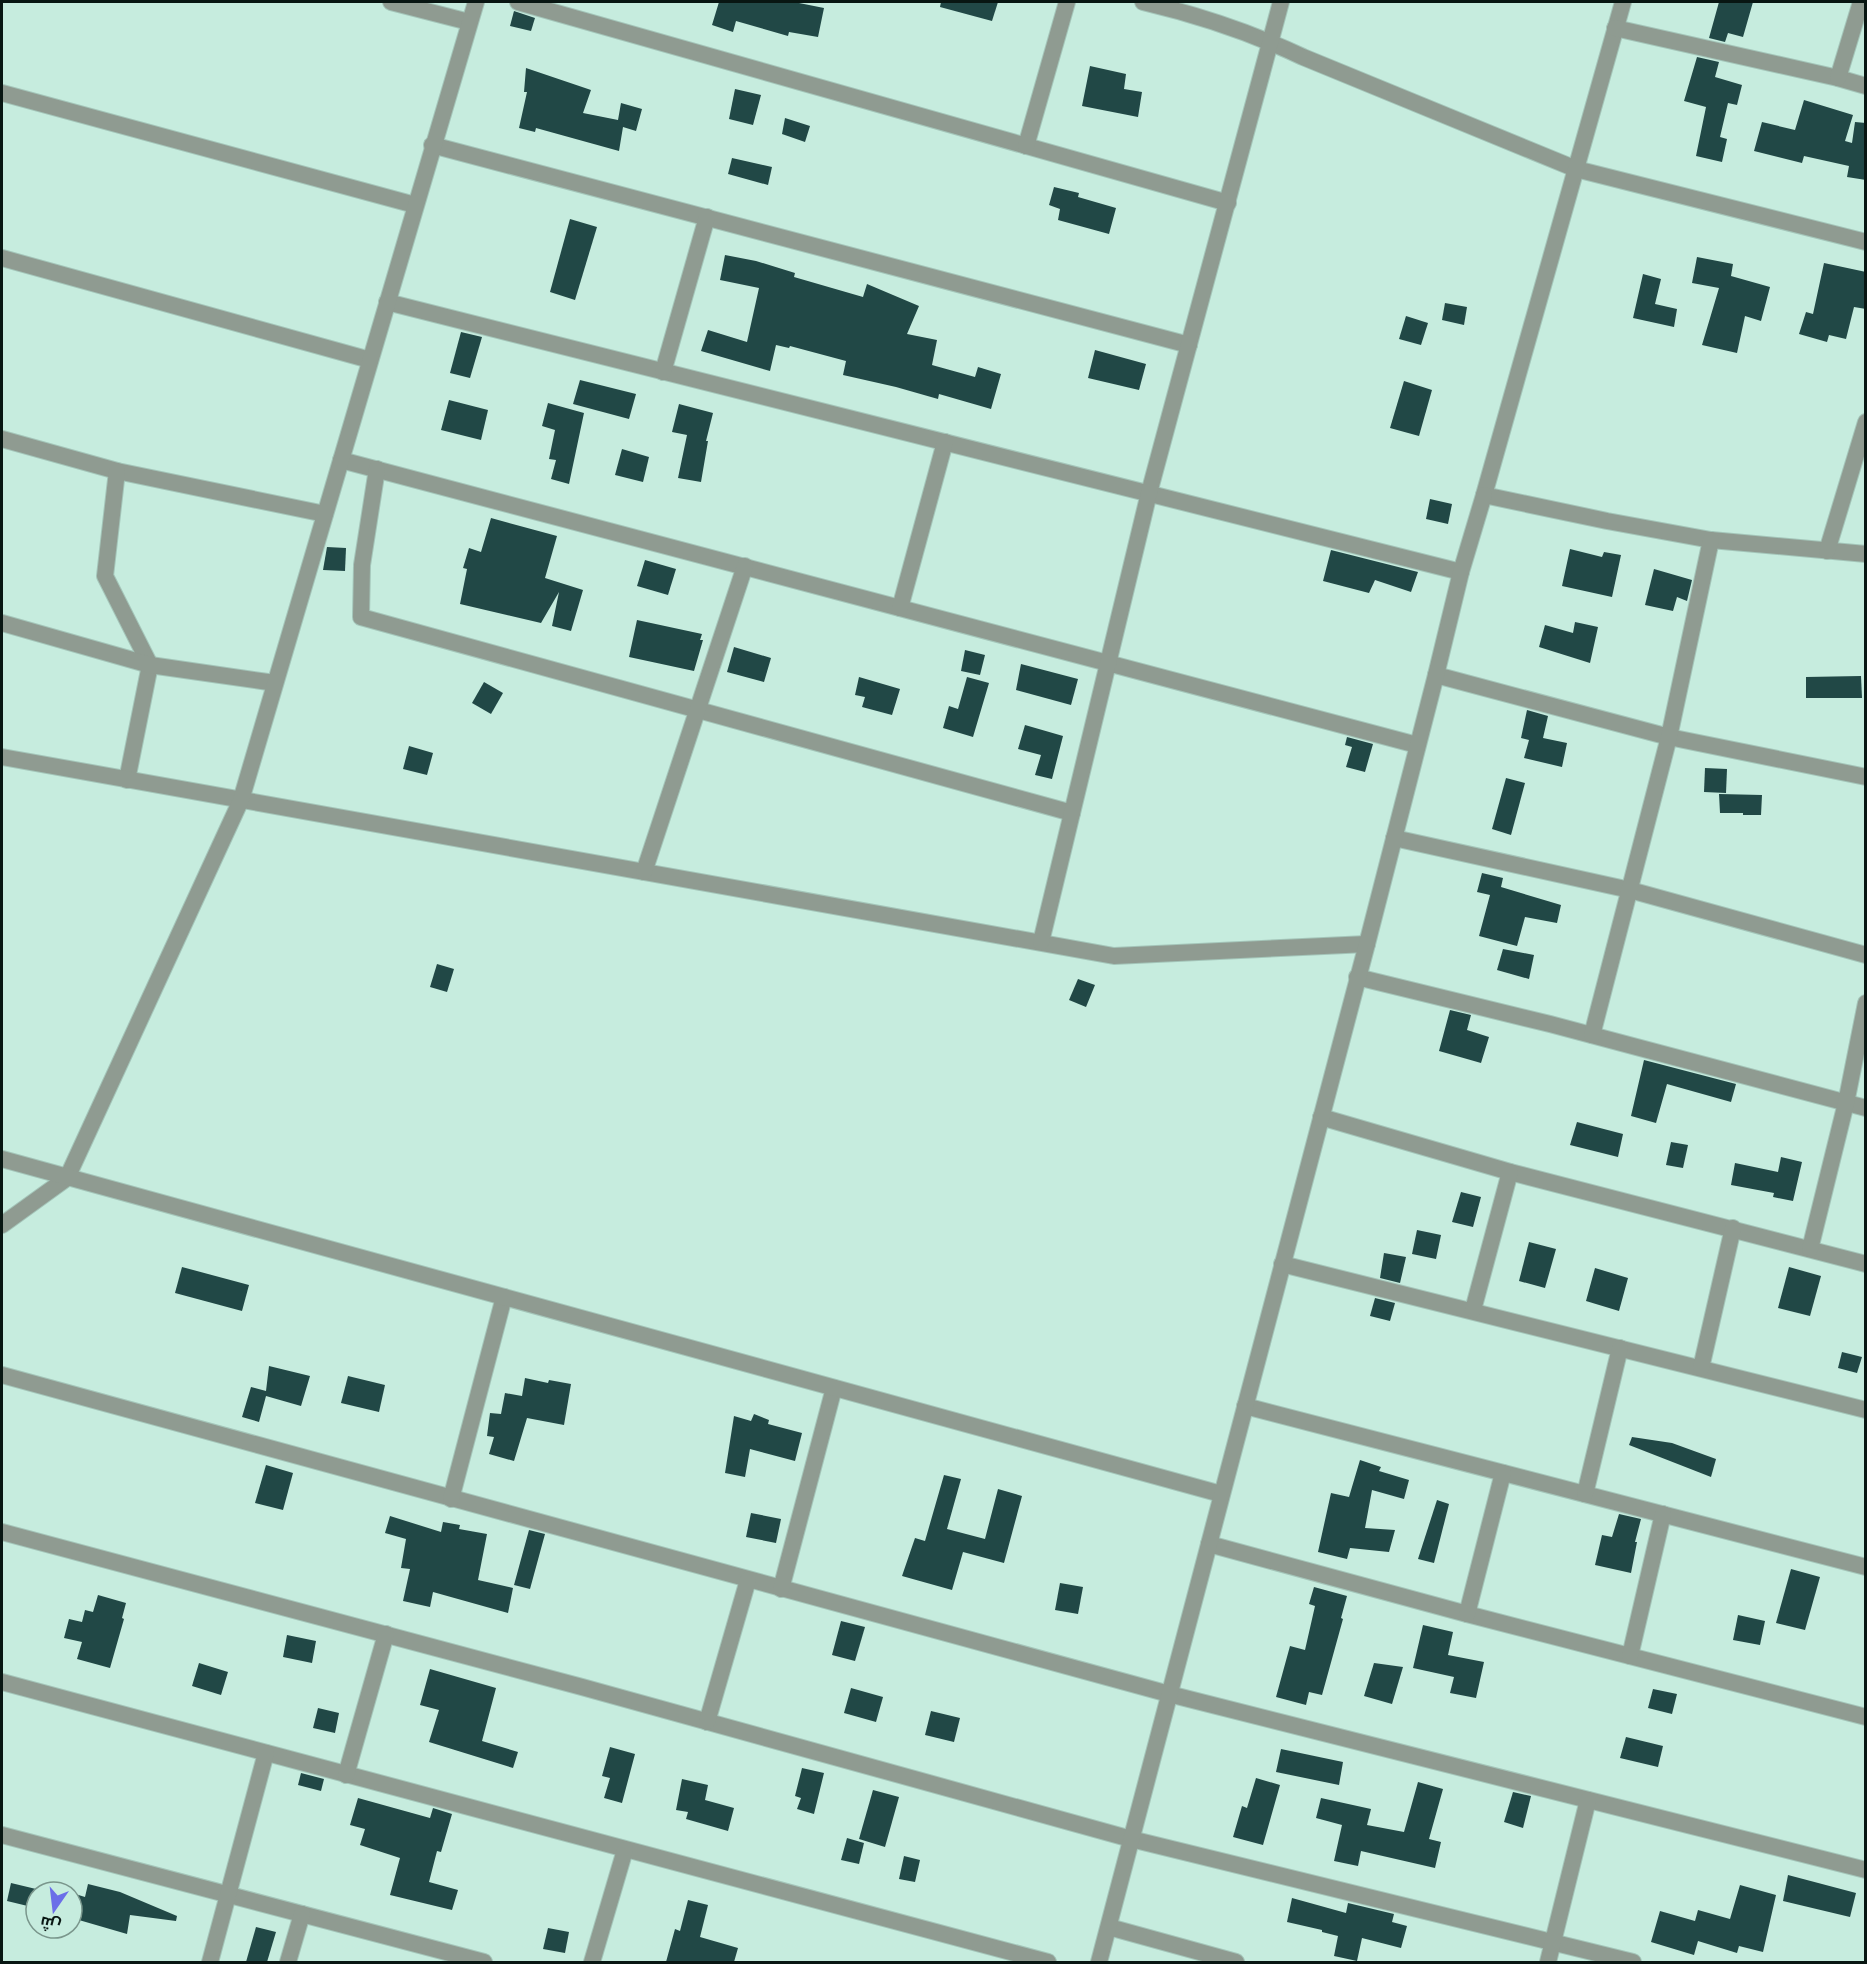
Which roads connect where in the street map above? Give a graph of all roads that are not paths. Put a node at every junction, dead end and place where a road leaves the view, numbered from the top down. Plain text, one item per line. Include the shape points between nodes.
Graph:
1 (391, 2) edge
2 (476, 2) edge
3 (518, 2) edge
4 (1067, 2) edge
5 (1143, 2) edge
6 (1281, 2) edge
7 (1623, 2) edge
8 (1861, 2) edge
9 (469, 22) junction
10 (1616, 28) junction
11 (1270, 41) junction
12 (1839, 78) junction
13 (1866, 86) edge
14 (2, 93) edge
15 (432, 145) junction
16 (1026, 146) junction
17 (1576, 169) junction
18 (1228, 203) junction
19 (415, 205) junction
20 (707, 217) junction
21 (1866, 242) edge
22 (2, 258) edge
23 (387, 302) junction
24 (1189, 345) junction
25 (370, 360) junction
26 (663, 372) junction
27 (1866, 422) edge
28 (2, 440) edge
29 (945, 442) junction
30 (341, 460) junction
31 (377, 469) junction
32 (117, 471) junction
33 (1149, 492) junction
34 (1484, 495) junction
35 (325, 514) junction
36 (1711, 540) junction
37 (1827, 551) junction
38 (1866, 554) edge
39 (745, 566) junction
40 (1461, 572) junction
41 (900, 608) junction
42 (2, 623) edge
43 (1108, 663) junction
44 (150, 665) junction
45 (1436, 675) junction
46 (275, 683) junction
47 (698, 710) junction
48 (1669, 737) junction
49 (1417, 745) junction
50 (2, 757) edge
51 (1866, 777) edge
52 (128, 780) junction
53 (241, 800) junction
54 (1072, 813) junction
55 (1394, 838) junction
56 (644, 872) junction
57 (1630, 890) junction
58 (1041, 942) junction
59 (1366, 944) junction
60 (1866, 955) edge
61 (1357, 977) junction
62 (1866, 1003) edge
63 (1592, 1035) junction
64 (1846, 1103) junction
65 (1866, 1108) edge
66 (1320, 1118) junction
67 (2, 1160) edge
68 (1510, 1172) junction
69 (68, 1178) junction
70 (2, 1225) edge
71 (1733, 1228) junction
72 (1810, 1249) junction
73 (1282, 1264) junction
74 (1866, 1264) edge
75 (504, 1297) junction
76 (1473, 1310) junction
77 (1620, 1348) junction
78 (1701, 1368) junction
79 (2, 1375) edge
80 (834, 1388) junction
81 (1245, 1406) junction
82 (1866, 1410) edge
83 (1503, 1473) junction
84 (1221, 1494) junction
85 (1585, 1494) junction
86 (451, 1499) junction
87 (1663, 1514) junction
88 (2, 1532) edge
89 (1209, 1544) junction
90 (1866, 1567) edge
91 (748, 1580) junction
92 (782, 1589) junction
93 (1467, 1614) junction
94 (386, 1635) junction
95 (1630, 1656) junction
96 (2, 1683) edge
97 (1169, 1694) junction
98 (1866, 1717) edge
99 (707, 1722) junction
100 (266, 1753) junction
101 (346, 1775) junction
102 (1587, 1800) junction
103 (2, 1835) edge
104 (1131, 1839) junction
105 (625, 1850) junction
106 (1866, 1870) edge
107 (228, 1895) junction
108 (302, 1914) junction
109 (1108, 1927) junction
110 (1553, 1941) junction
111 (210, 1962) edge
112 (288, 1962) edge
113 (484, 1962) edge
114 (592, 1962) edge
115 (1048, 1962) edge
116 (1099, 1962) edge
117 (1236, 1962) edge
118 (1548, 1962) edge
119 (1633, 1962) edge

1 - 9 street
2 - 9 street
3 - 16 street
4 - 16 street
5 - 11 street
6 - 11 street
7 - 10 street
8 - 12 street
9 - 15 street
10 - 12 street
10 - 17 street
11 - 17 street
11 - 18 street
12 - 13 street
14 - 19 street
15 - 19 street
15 - 20 street
16 - 18 street
17 - 21 street
17 - 34 street
18 - 24 street
19 - 23 street
20 - 24 street
20 - 26 street
22 - 25 street
23 - 25 street
23 - 26 street
24 - 33 street
25 - 30 street
26 - 29 street
27 - 37 street
28 - 32 street
29 - 33 street
29 - 41 street
30 - 31 street
30 - 35 street
31 - 39 street
31 - 47 street via 362,565 362,617
32 - 35 street
32 - 44 street via 105,576
33 - 40 street
33 - 43 street
34 - 36 street
34 - 40 street
35 - 46 street
36 - 37 street
36 - 48 street
37 - 38 street
39 - 41 street
39 - 47 street
40 - 45 street
41 - 43 street
42 - 44 street
43 - 49 street
43 - 54 street
44 - 46 street
44 - 52 street
45 - 48 street
45 - 49 street
46 - 53 street
47 - 54 street
47 - 56 street
48 - 51 street
48 - 57 street
49 - 55 street
50 - 52 street
52 - 53 street
53 - 56 street
53 - 69 street
54 - 58 street
55 - 57 street
55 - 59 street
56 - 58 street
57 - 60 street
57 - 63 street
58 - 59 street via 1114,956
59 - 61 street
61 - 63 street
61 - 66 street
62 - 64 street
63 - 64 street
64 - 65 street
64 - 72 street
66 - 68 street
66 - 73 street
67 - 69 street
68 - 71 street
68 - 76 street
69 - 70 street
69 - 75 street
71 - 72 street
71 - 78 street
72 - 74 street
73 - 76 street
73 - 81 street
75 - 80 street
75 - 86 street
76 - 77 street
77 - 78 street
77 - 85 street
78 - 82 street
79 - 86 street
80 - 84 street
80 - 92 street
81 - 83 street
81 - 84 street
83 - 85 street
83 - 93 street
84 - 89 street
85 - 87 street
86 - 91 street
87 - 90 street
87 - 95 street
88 - 94 street
89 - 93 street
89 - 97 street
91 - 92 street
91 - 99 street
92 - 97 street
93 - 95 street
94 - 99 street
94 - 101 street
95 - 98 street
96 - 100 street
97 - 102 street
97 - 104 street
99 - 104 street
100 - 101 street
100 - 107 street
101 - 105 street
102 - 106 street
102 - 110 street
103 - 107 street
104 - 109 street
104 - 110 street
105 - 114 street
105 - 115 street
107 - 108 street
107 - 111 street
108 - 112 street
108 - 113 street
109 - 116 street
109 - 117 street
110 - 118 street
110 - 119 street

